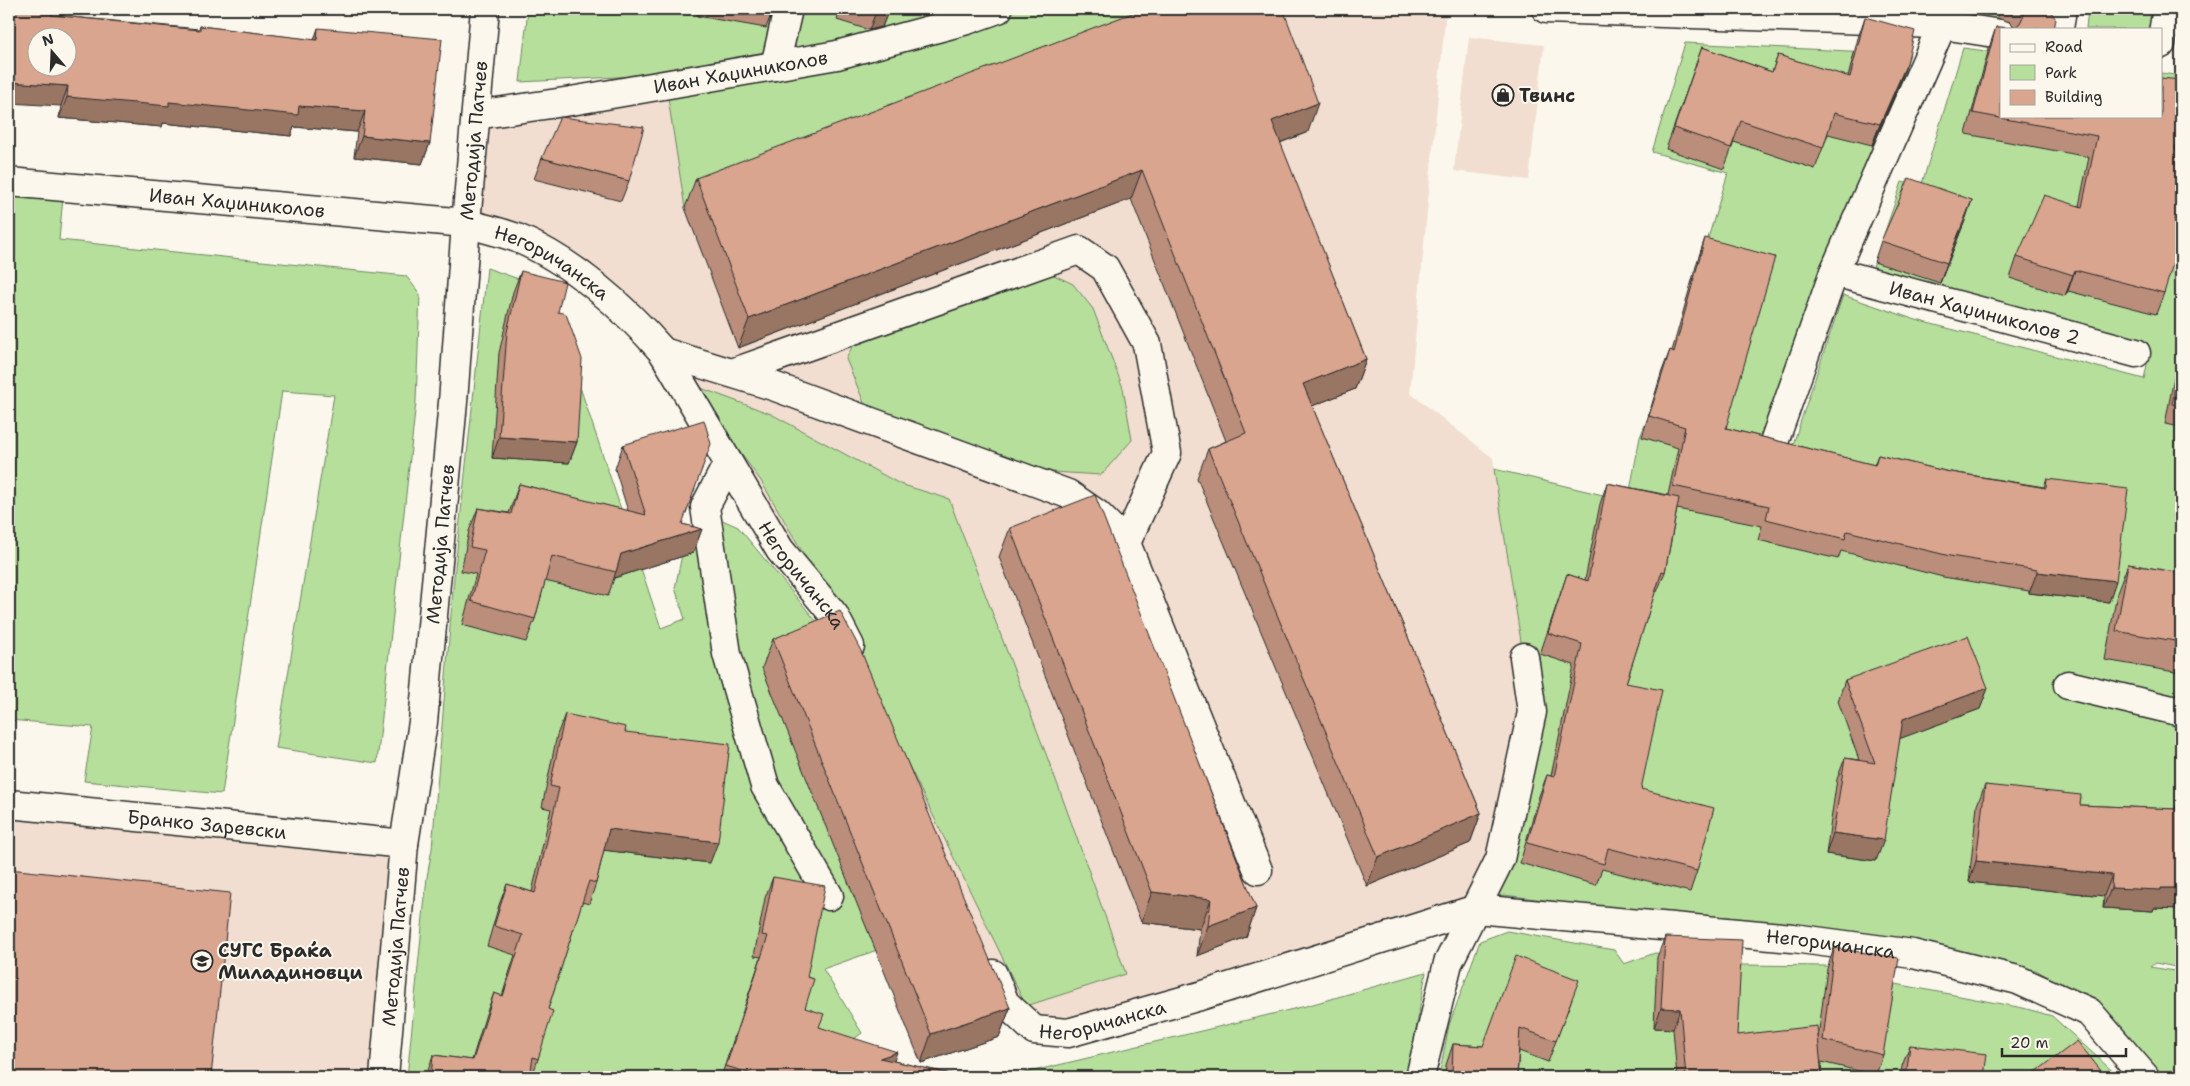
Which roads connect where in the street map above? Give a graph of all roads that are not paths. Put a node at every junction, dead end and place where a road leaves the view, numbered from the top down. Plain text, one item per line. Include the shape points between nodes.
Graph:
1 (485, 9) edge
2 (788, 9) edge
3 (998, 9) edge
4 (1546, 9) edge
5 (2062, 9) edge
6 (2167, 9) edge
7 (968, 14) edge
8 (1870, 15) edge
9 (1942, 25) junction
10 (2059, 28) edge
11 (2000, 34) edge
12 (2162, 38) edge
13 (2162, 49) edge
14 (2181, 49) edge
15 (775, 66) junction
16 (476, 115) junction
17 (9, 182) edge
18 (466, 223) junction
19 (1834, 272) junction
20 (663, 352) junction
21 (2136, 353) dead end
22 (732, 374) junction
23 (1773, 445) edge
24 (728, 463) junction
25 (1126, 543) junction
26 (1524, 657) dead end
27 (861, 668) edge
28 (2068, 685) dead end
29 (2181, 712) edge
30 (9, 804) edge
31 (404, 844) junction
32 (1258, 870) dead end
33 (829, 896) dead end
34 (1476, 909) junction
35 (982, 948) edge
36 (384, 1077) edge
37 (1420, 1077) edge
38 (2145, 1077) edge

1 - 16 street, Методија Патчев
2 - 15 street
3 - 7 street, Иван Хаџиниколов
4 - 8 street
5 - 10 street
6 - 12 street
7 - 15 street, Иван Хаџиниколов via 837,55
8 - 9 street
9 - 11 street
9 - 19 street
13 - 14 street
15 - 16 street, Иван Хаџиниколов
16 - 18 street, Методија Патчев
17 - 18 street, Иван Хаџиниколов
18 - 20 street, Негоричанска via 517,238 568,265 639,324
18 - 31 street, Методија Патчев via 423,722
19 - 21 street, Иван Хаџиниколов 2
19 - 23 street
20 - 22 street
20 - 24 street, Негоричанска
22 - 25 street via 1068,494 1097,514
22 - 25 street via 1079,250 1105,268 1147,344 1167,453
24 - 27 street, Негоричанска via 780,550 834,615
24 - 33 street via 705,507 727,654 765,786
25 - 32 street
26 - 34 street via 1532,712 1500,858
28 - 29 street
30 - 31 street, Бранко Заревски
31 - 36 street, Методија Патчев
34 - 35 street, Негоричанска via 1200,996 1068,1033 1034,1030 1005,1003
34 - 37 street via 1448,963
34 - 38 street, Негоричанска via 1913,954 2018,980 2089,1012

